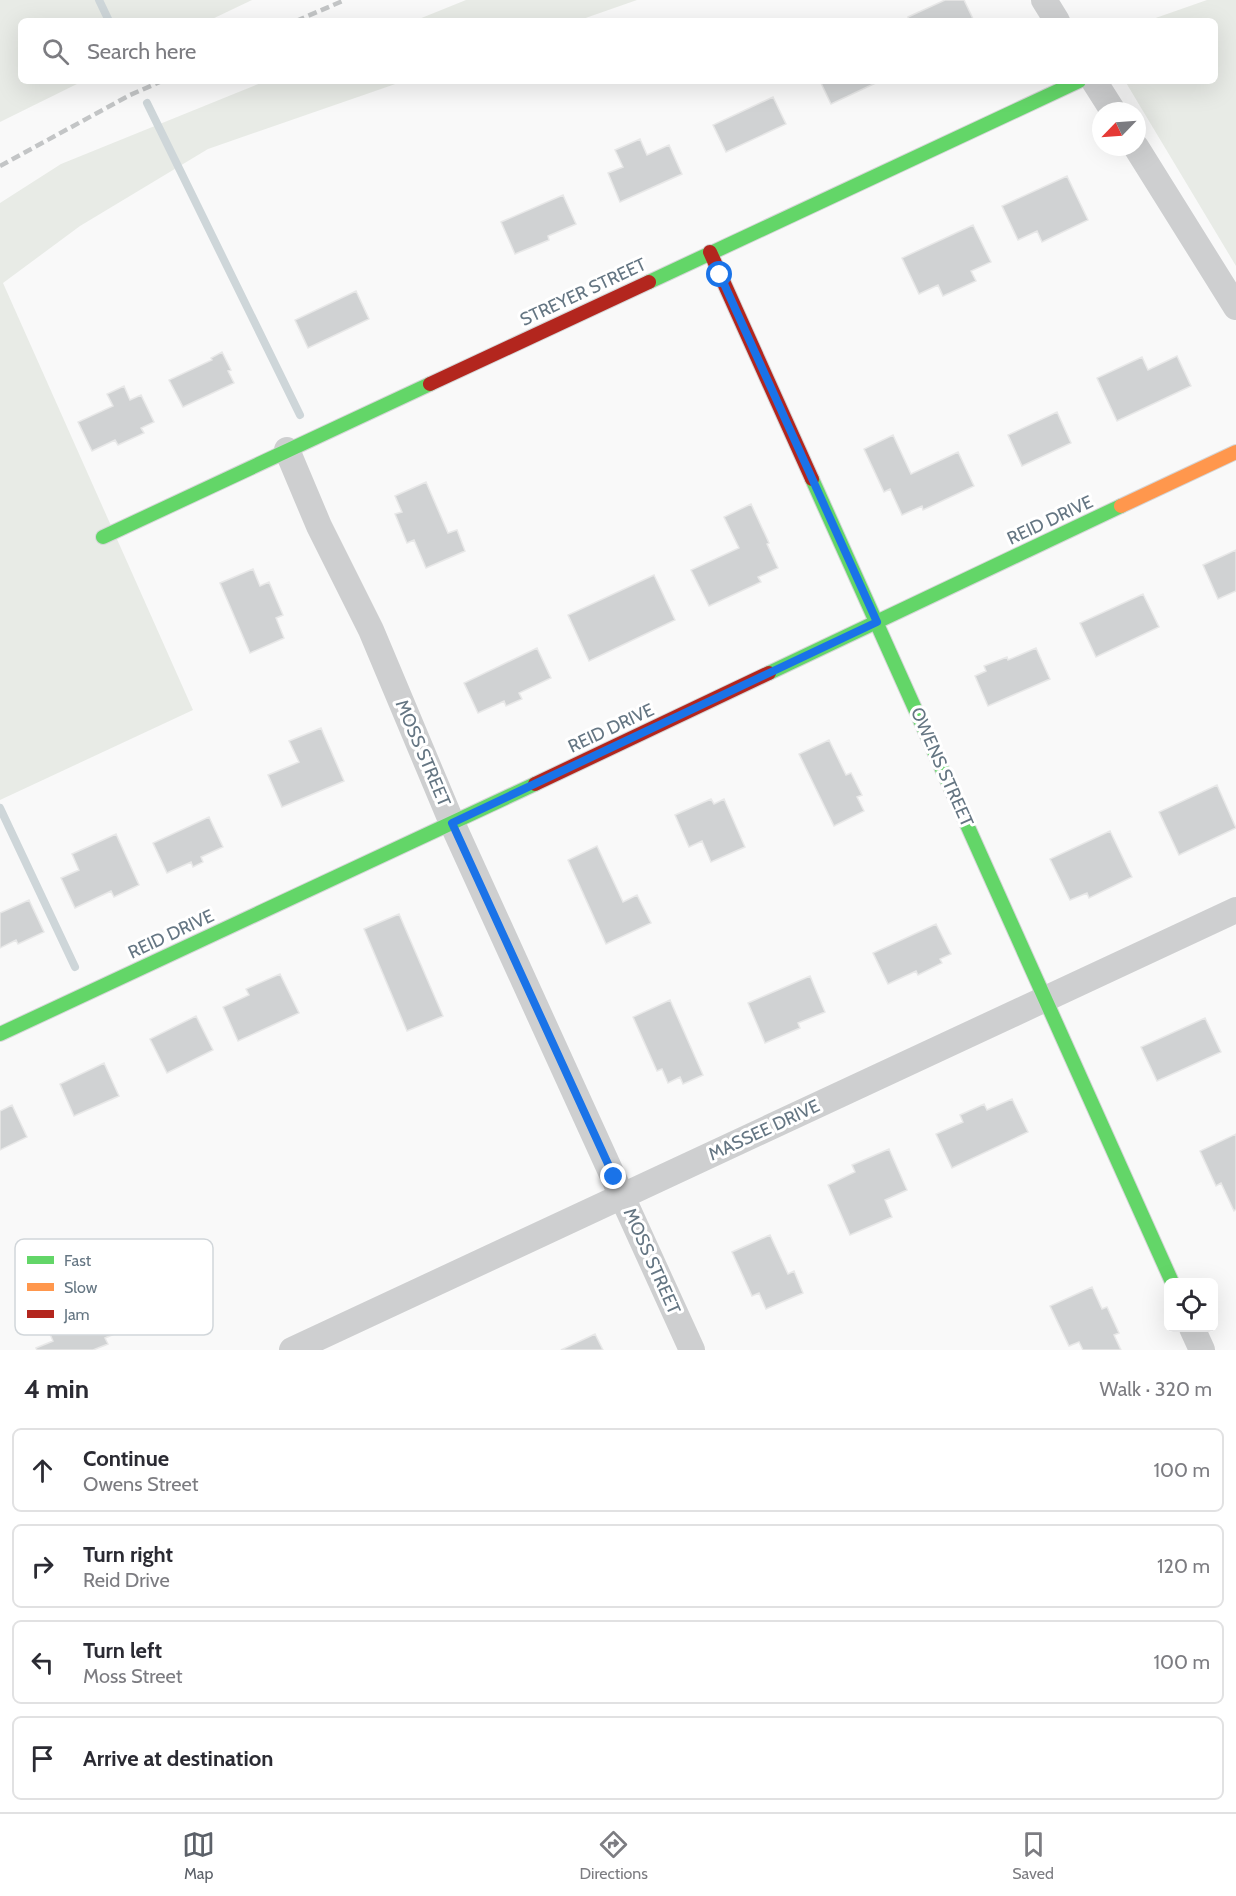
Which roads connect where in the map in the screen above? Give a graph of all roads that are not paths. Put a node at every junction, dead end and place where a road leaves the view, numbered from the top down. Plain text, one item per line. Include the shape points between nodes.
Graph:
1 (1044, 0) edge
2 (1055, 18) edge
3 (1073, 84) edge
4 (1096, 84) edge
5 (1107, 102) edge
6 (1142, 156) edge
7 (710, 252) junction
8 (1236, 307) edge
9 (287, 450) junction
10 (1236, 452) edge
11 (103, 537) dead end
12 (877, 622) junction
13 (452, 823) junction
14 (1236, 910) edge
15 (1045, 999) junction
16 (0, 1034) edge
17 (622, 1196) junction
18 (1170, 1278) edge
19 (1194, 1332) edge
20 (292, 1350) edge
21 (692, 1350) edge
22 (1202, 1350) edge

1 - 2 street
3 - 7 street, STREYER STREET
4 - 5 street
6 - 8 street
7 - 9 street, STREYER STREET
7 - 12 street, OWENS STREET
9 - 11 street, STREYER STREET
9 - 13 street, MOSS STREET via 319,526 371,630
10 - 12 street, REID DRIVE
12 - 13 street, REID DRIVE
12 - 15 street, OWENS STREET
13 - 16 street, REID DRIVE
13 - 17 street, MOSS STREET
14 - 15 street, MASSEE DRIVE
15 - 17 street, MASSEE DRIVE
15 - 18 street, OWENS STREET
17 - 20 street, MASSEE DRIVE
17 - 21 street, MOSS STREET
19 - 22 street

